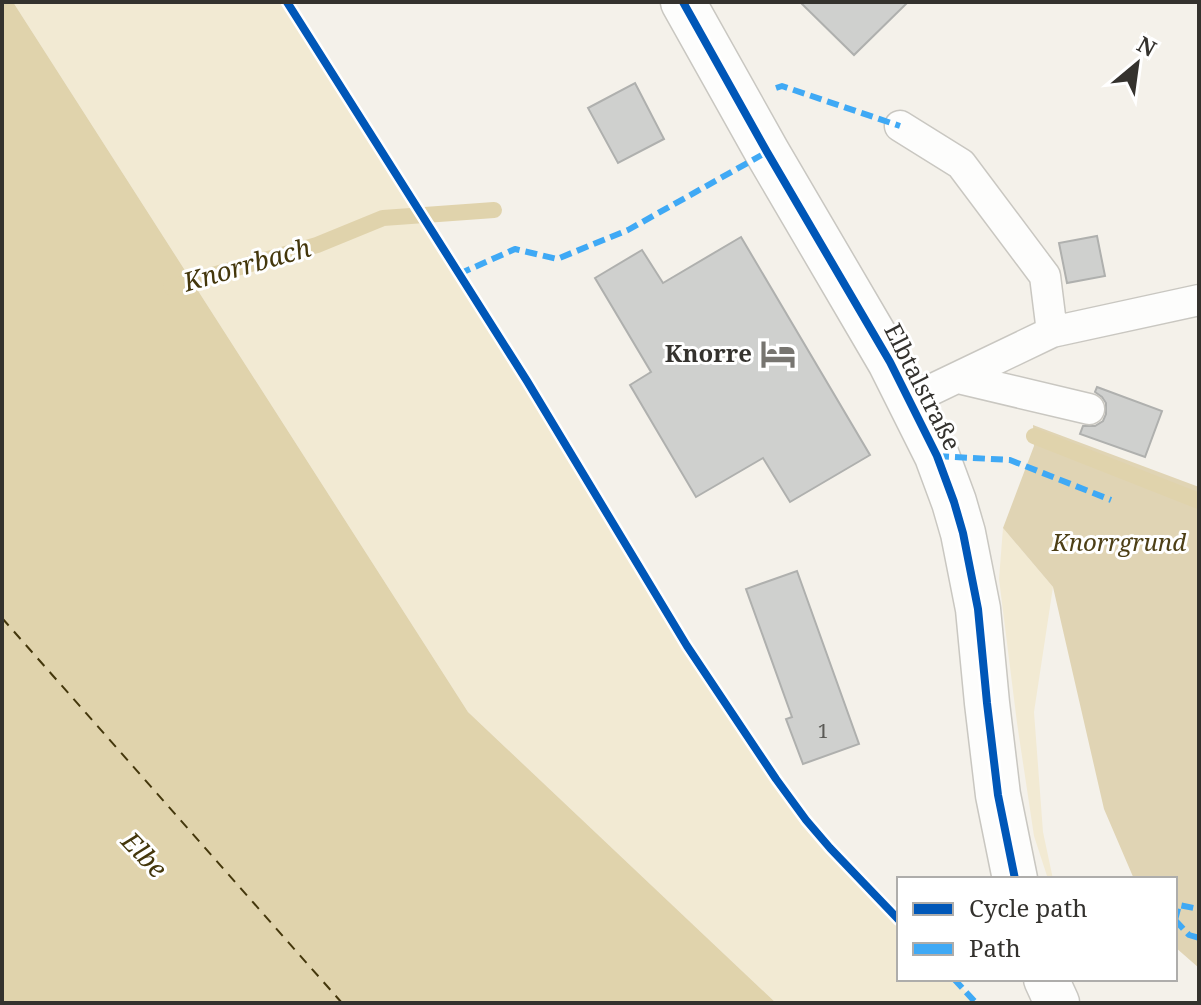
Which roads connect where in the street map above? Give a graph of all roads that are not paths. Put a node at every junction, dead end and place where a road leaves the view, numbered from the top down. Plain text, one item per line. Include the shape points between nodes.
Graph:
1 (683, 2) edge
2 (900, 126) dead end
3 (1199, 300) edge
4 (1052, 332) junction
5 (958, 378) junction
6 (908, 401) junction
7 (1089, 409) dead end
8 (1015, 877) edge
9 (1047, 981) edge
10 (1057, 1003) edge

1 - 6 street, Elbtalstraße
2 - 4 lane via 961,164 1045,276
3 - 4 lane
4 - 5 lane
5 - 6 lane
5 - 7 lane
6 - 8 street, Elbtalstraße via 937,456 966,547 998,795
9 - 10 street

